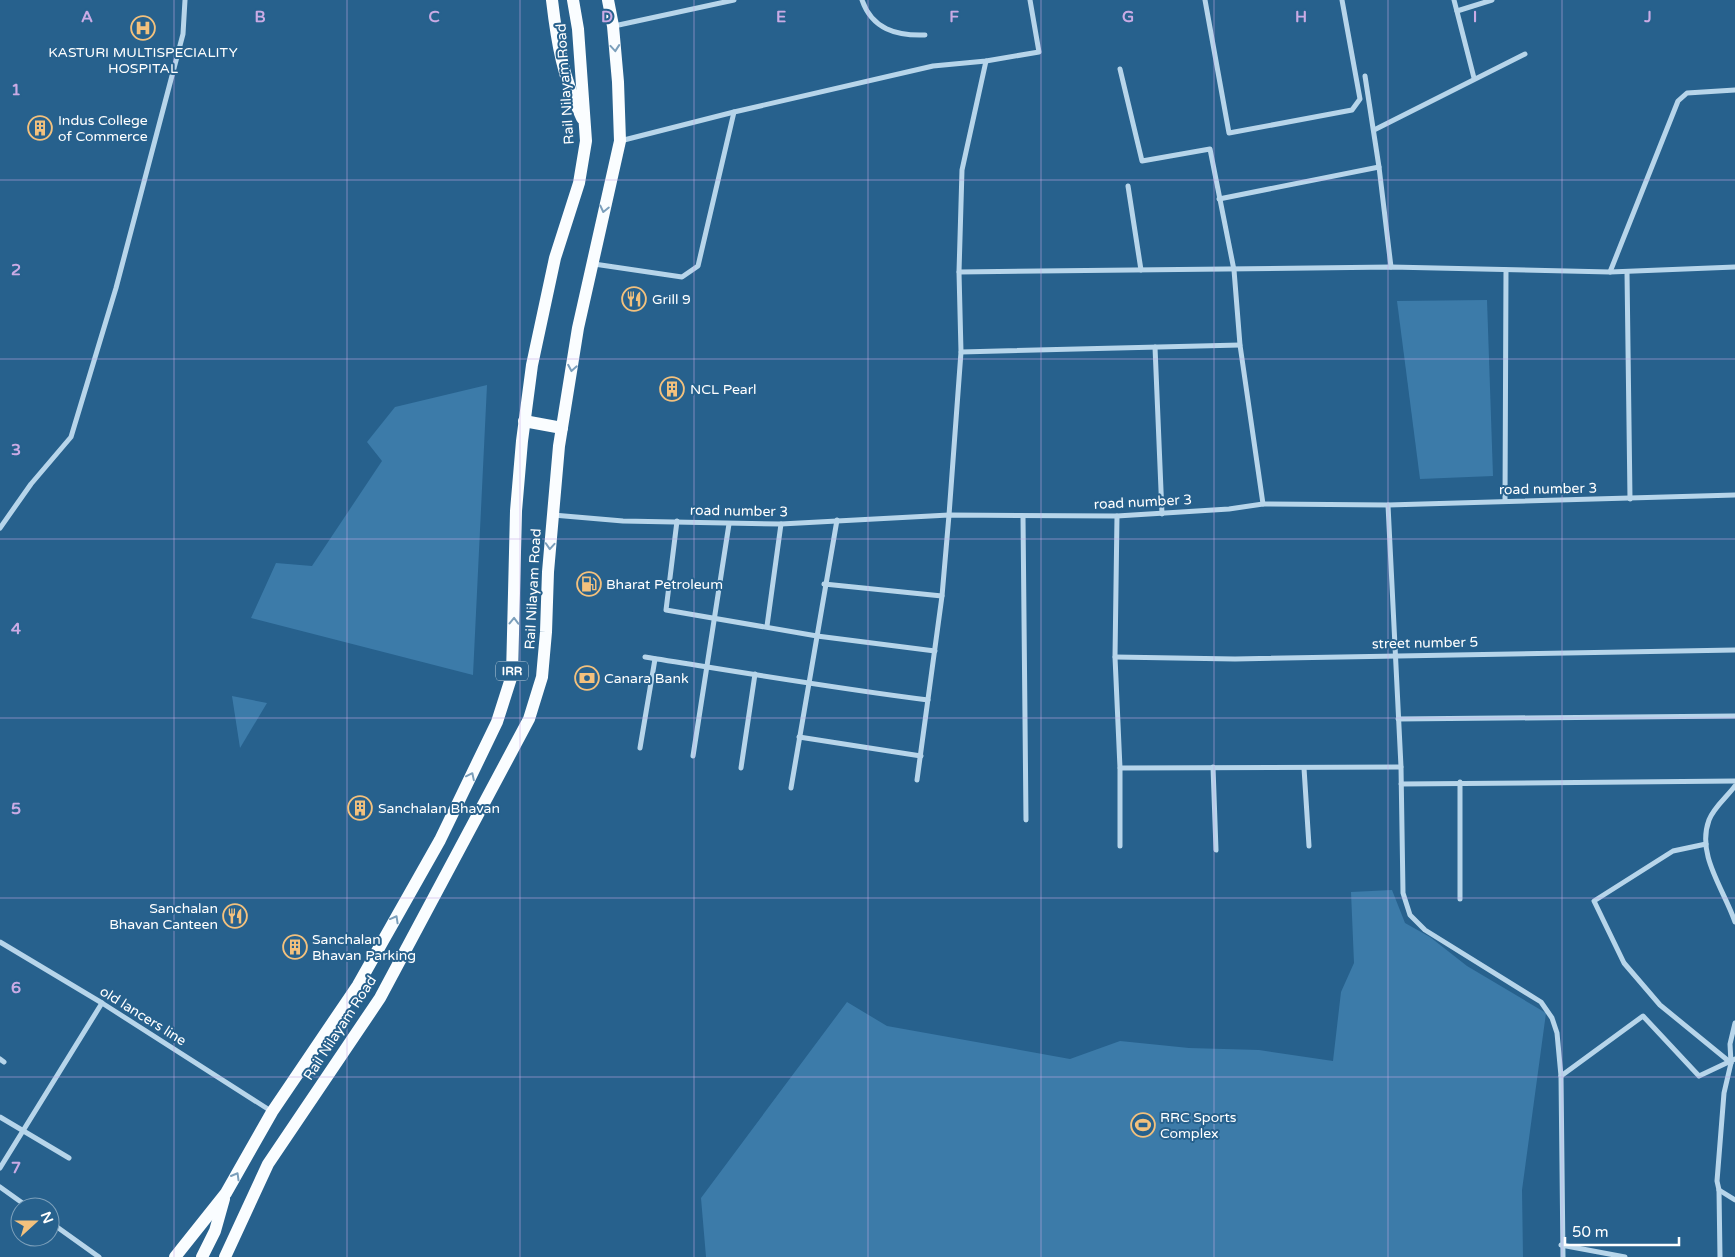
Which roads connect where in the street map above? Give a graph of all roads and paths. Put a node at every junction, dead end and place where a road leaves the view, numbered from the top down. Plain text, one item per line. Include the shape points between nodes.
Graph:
1 (186, 0) edge
2 (552, 0) edge
3 (574, 0) edge
4 (608, 0) edge
5 (734, 0) edge
6 (862, 0) edge
7 (1030, 0) edge
8 (1205, 0) edge
9 (1342, 0) edge
10 (1454, 0) edge
11 (1492, 0) edge
12 (727, 1) edge
13 (1457, 11) junction
14 (613, 26) junction
15 (925, 35) dead end
16 (1525, 54) dead end
17 (986, 61) junction
18 (1120, 69) dead end
19 (1365, 76) dead end
20 (1474, 78) junction
21 (1735, 90) edge
22 (734, 112) junction
23 (585, 125) junction
24 (1374, 130) junction
25 (620, 142) junction
26 (1379, 167) junction
27 (1128, 186) dead end
28 (1219, 200) junction
29 (592, 264) junction
30 (1735, 267) edge
31 (1390, 268) junction
32 (1141, 270) junction
33 (1234, 270) junction
34 (1506, 270) junction
35 (959, 272) junction
36 (1610, 272) junction
37 (1627, 272) junction
38 (1240, 346) junction
39 (1155, 347) junction
40 (961, 352) junction
41 (524, 420) junction
42 (562, 428) junction
43 (1735, 496) edge
44 (1630, 499) junction
45 (1505, 501) junction
46 (1263, 504) junction
47 (1388, 505) junction
48 (1162, 514) junction
49 (552, 515) junction
50 (950, 515) junction
51 (1023, 516) junction
52 (1117, 516) junction
53 (837, 520) junction
54 (677, 521) junction
55 (729, 524) junction
56 (781, 524) junction
57 (0, 528) edge
58 (824, 584) junction
59 (942, 596) junction
60 (714, 618) junction
61 (767, 626) junction
62 (817, 636) junction
63 (1735, 650) edge
64 (935, 651) junction
65 (1396, 655) junction
66 (644, 657) dead end
67 (1115, 657) junction
68 (654, 659) junction
69 (706, 668) junction
70 (755, 674) junction
71 (809, 685) junction
72 (928, 700) junction
73 (1735, 716) edge
74 (1398, 719) junction
75 (799, 737) junction
76 (640, 748) dead end
77 (692, 756) dead end
78 (921, 756) junction
79 (1213, 767) junction
80 (1401, 767) junction
81 (741, 768) dead end
82 (1120, 768) junction
83 (1304, 768) junction
84 (917, 780) dead end
85 (1735, 781) edge
86 (1460, 782) junction
87 (1401, 784) junction
88 (1735, 786) edge
89 (792, 788) dead end
90 (1026, 820) dead end
91 (1706, 844) junction
92 (1120, 846) dead end
93 (1309, 846) dead end
94 (1216, 850) dead end
95 (1460, 899) dead end
96 (1735, 922) edge
97 (0, 942) edge
98 (102, 1003) junction
99 (1735, 1023) edge
100 (1733, 1061) edge
101 (1561, 1076) junction
102 (272, 1112) junction
103 (0, 1117) edge
104 (24, 1131) junction
105 (69, 1158) dead end
106 (0, 1168) edge
107 (0, 1187) edge
108 (1719, 1190) junction
109 (226, 1193) junction
110 (14, 1197) edge
111 (1735, 1200) edge
112 (60, 1230) edge
113 (1561, 1245) junction
114 (95, 1256) edge
115 (175, 1257) edge
116 (202, 1257) edge
117 (225, 1257) edge
118 (1563, 1257) edge
119 (1625, 1257) edge
120 (1720, 1257) edge

1 - 57 street via 183,34 158,130 116,288 71,436
2 - 23 main road via 558,52 570,93
3 - 23 main road, Rail Nilayam Road / IRR
4 - 14 main road, Rail Nilayam Road / IRR
5 - 12 street
6 - 15 street via 866,12 886,30
7 - 17 street via 1039,52
8 - 9 street via 1229,133 1352,110 1360,99
10 - 13 street
11 - 13 street
12 - 14 street
13 - 20 street
14 -> 25 main road, Rail Nilayam Road / IRR
16 - 20 street
17 - 22 street via 932,66
17 - 35 street via 962,170
18 - 28 street via 1142,161 1210,149
19 - 24 street
20 - 24 street
21 - 36 street via 1687,93 1678,101
22 - 25 street
22 - 29 street via 698,266 682,277
23 - 41 main road, Rail Nilayam Road / IRR via 586,141 579,183 555,258
24 - 26 street
25 -> 29 main road, Rail Nilayam Road / IRR
26 - 28 street
26 - 31 street
27 - 32 street
28 - 33 street
29 -> 42 main road, Rail Nilayam Road / IRR
30 - 37 street
31 - 33 street
31 - 34 street
32 - 33 street
32 - 35 street
33 - 38 street
34 - 36 street
34 - 45 street
35 - 40 street
36 - 37 street
37 - 44 street
38 - 39 street
38 - 46 street
39 - 40 street
39 - 48 street
40 - 50 street
41 - 42 main road
102 -> 41 main road, Rail Nilayam Road / IRR via 358,986 440,840 497,722 512,675 516,511
42 - 49 main road, Rail Nilayam Road / IRR
43 - 44 street, road number 3
44 - 45 street, road number 3
45 - 47 street, road number 3
46 - 47 street, road number 3
46 - 48 street, road number 3
47 - 65 street
48 - 52 street, road number 3
49 - 54 street, road number 3 via 623,521
49 -> 117 main road, Rail Nilayam Road / IRR via 542,677 529,719 380,998 268,1164
50 - 51 street, road number 3
50 - 53 street, road number 3
50 - 59 street
51 - 52 street, road number 3
51 - 90 street
52 - 67 street
53 - 56 street, road number 3
53 - 58 street
54 - 55 street, road number 3
54 - 60 street via 666,610
55 - 56 street, road number 3
55 - 60 street
56 - 61 street
58 - 59 street
58 - 62 street
59 - 64 street
60 - 61 street
60 - 69 street
61 - 62 street
62 - 64 street
62 - 71 street
63 - 65 street, street number 5
64 - 72 street
65 - 67 street, street number 5 via 1235,659
65 - 74 street
66 - 68 street
67 - 82 street
68 - 69 street
68 - 76 street
69 - 70 street
69 - 77 street
70 - 71 street
70 - 81 street
71 - 72 street
71 - 75 street
72 - 78 street
73 - 74 street
74 - 80 street
75 - 78 street
75 - 89 street
78 - 84 street
79 - 82 street
79 - 83 street
79 - 94 street
80 - 83 street
80 - 87 street
82 - 92 street
83 - 93 street
85 - 86 street
86 - 87 street
86 - 95 street
87 - 101 street via 1403,892 1410,915 1425,930 1541,1002 1557,1033
88 - 91 street via 1710,818
91 - 96 street via 1710,863
91 - 100 street via 1673,851 1594,901 1624,963 1660,1005
97 - 98 street, old lancers line
98 - 102 street, old lancers line
98 - 104 street
99 - 100 street via 1730,1044
100 - 101 street via 1699,1076 1643,1016
100 - 108 street via 1724,1093
101 - 113 street
109 -> 102 main road, Rail Nilayam Road / IRR
103 - 104 street
104 - 105 street
104 - 106 street
107 - 110 street
108 - 111 street
108 - 120 street
109 - 115 main road, Rail Nilayam Road / IRR
109 - 116 main road, Rail Nilayam Road / IRR via 215,1231
112 - 114 street
113 - 118 street
113 - 119 street

